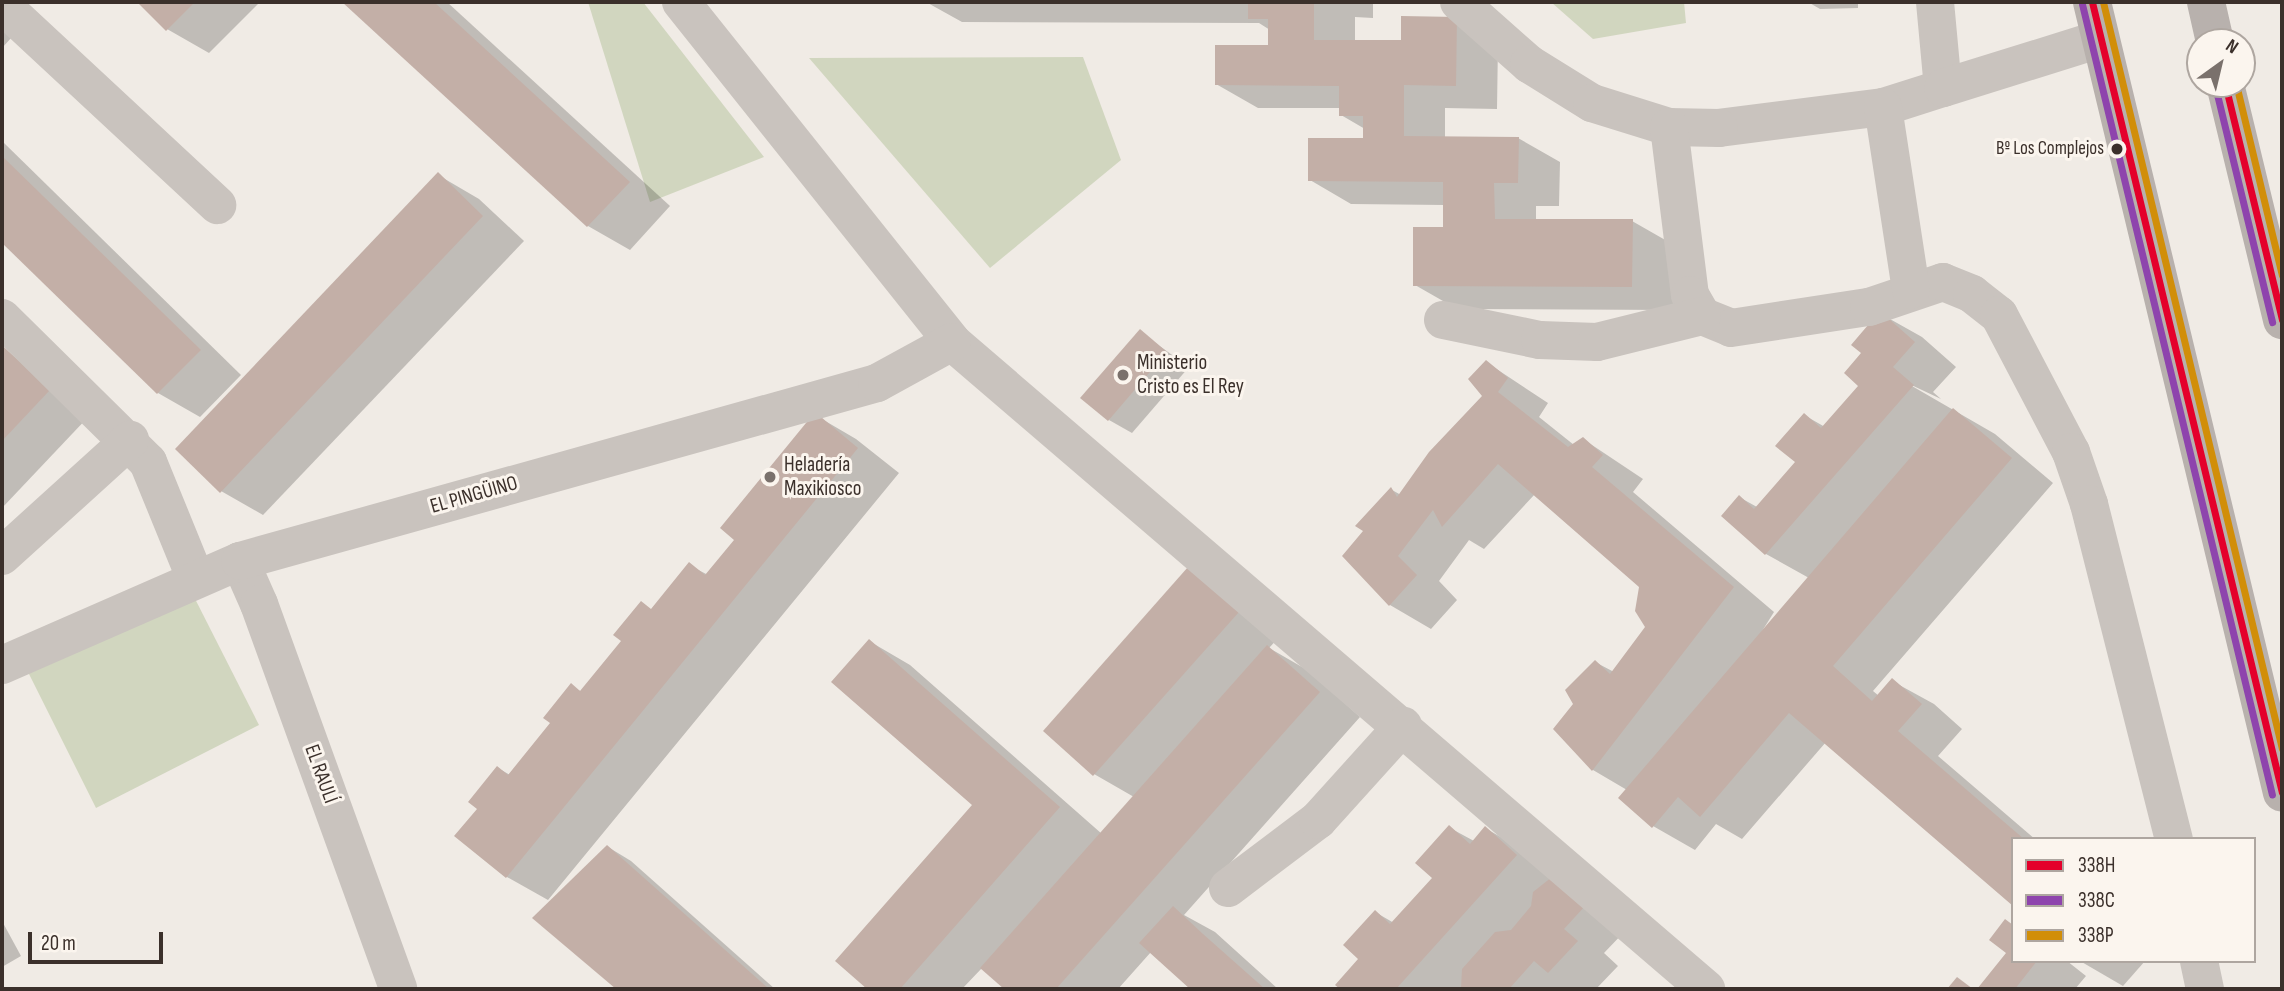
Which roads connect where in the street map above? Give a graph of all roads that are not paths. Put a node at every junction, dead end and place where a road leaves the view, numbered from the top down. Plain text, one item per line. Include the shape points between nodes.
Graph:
1 (1459, 2) edge
2 (1935, 2) edge
3 (2092, 2) edge
4 (2206, 2) edge
5 (2, 5) edge
6 (695, 11) edge
7 (2212, 28) edge
8 (2100, 39) junction
9 (1943, 89) junction
10 (2228, 98) edge
11 (1883, 107) junction
12 (1669, 127) junction
13 (217, 205) dead end
14 (1911, 290) junction
15 (1702, 316) junction
16 (2, 318) edge
17 (1443, 320) dead end
18 (2282, 320) edge
19 (952, 342) junction
20 (131, 440) junction
21 (2, 556) edge
22 (240, 561) junction
23 (195, 578) junction
24 (2, 665) edge
25 (1403, 726) junction
26 (2282, 793) edge
27 (2173, 837) edge
28 (1228, 888) dead end
29 (2199, 963) edge
30 (398, 989) edge
31 (1706, 989) edge
32 (2205, 989) edge

1 - 12 street via 1529,64 1581,96
2 - 9 street
3 - 8 main road
4 - 7 main road
5 - 13 street
6 - 19 street
8 - 9 street
8 - 26 main road
9 - 11 street
10 - 18 main road
11 - 12 street via 1719,128
11 - 14 street
12 - 15 street via 1690,295
14 - 15 street via 1869,307 1731,328
14 - 27 street via 1943,282 1972,294 1999,315 2071,452 2089,504
15 - 17 street via 1597,342 1540,340
16 - 20 street
19 - 22 street, EL PINGÜINO via 877,383
19 - 25 street
20 - 21 street
20 - 23 street via 148,462
22 - 23 street, EL PINGÜINO
22 - 30 street, EL RAULÍ via 260,604
23 - 24 street, EL PINGÜINO
25 - 28 street via 1318,820
25 - 31 street
29 - 32 street

